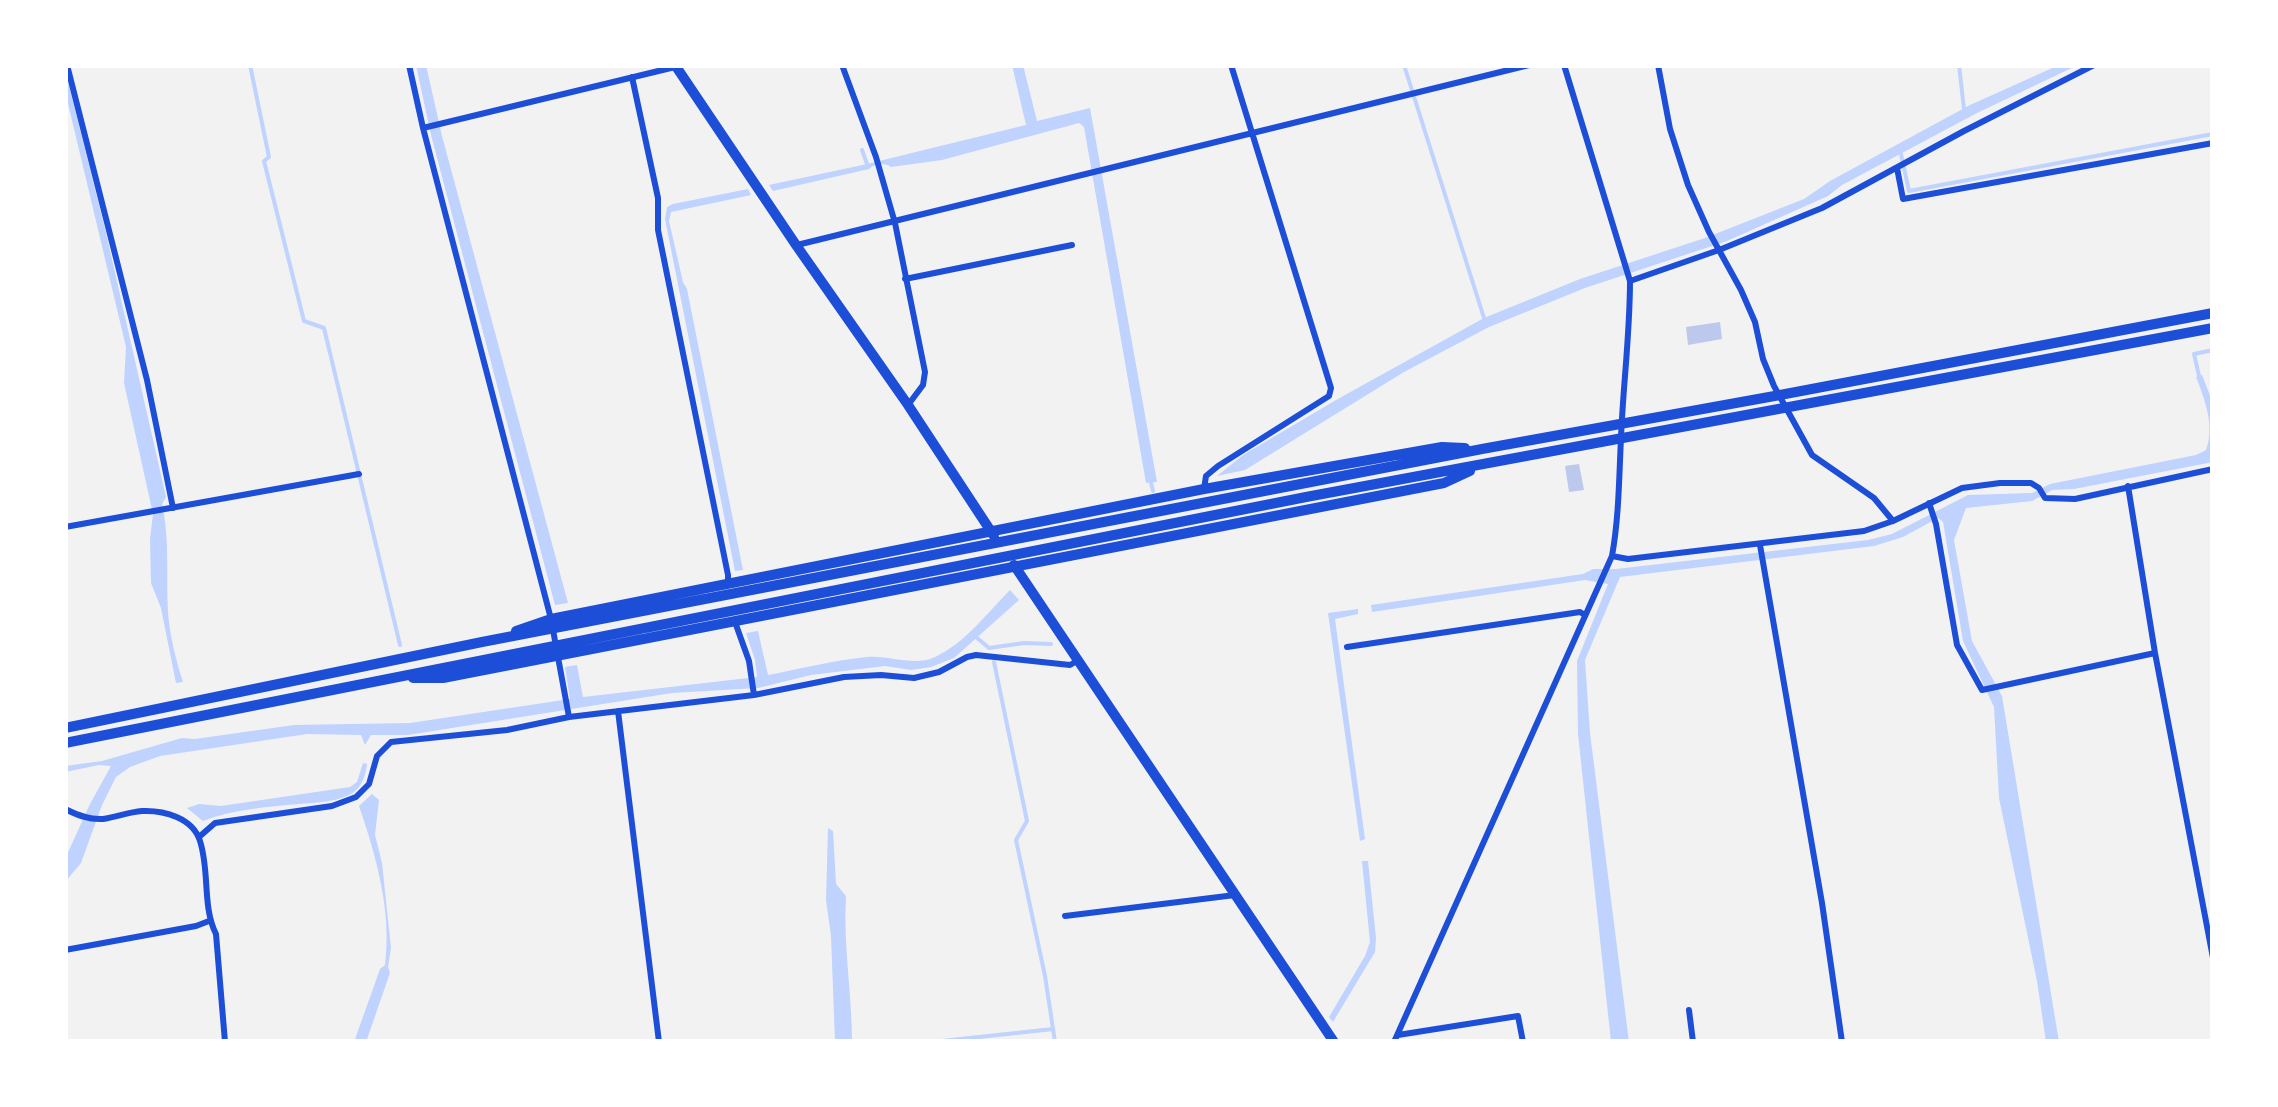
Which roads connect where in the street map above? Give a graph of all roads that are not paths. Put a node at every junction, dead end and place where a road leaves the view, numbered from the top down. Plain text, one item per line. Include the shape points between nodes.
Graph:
1 (66, 65) edge
2 (409, 65) edge
3 (842, 65) edge
4 (1231, 65) edge
5 (1529, 65) edge
6 (1564, 65) edge
7 (1658, 65) edge
8 (2094, 65) edge
9 (676, 66) edge
10 (632, 77) junction
11 (423, 128) junction
12 (1252, 133) junction
13 (2213, 143) edge
14 (1896, 168) junction
15 (894, 223) junction
16 (796, 245) junction
17 (1072, 245) dead end
18 (1719, 250) junction
19 (905, 279) junction
20 (1630, 281) junction
21 (2213, 313) edge
22 (2213, 328) edge
23 (1780, 395) junction
24 (908, 406) junction
25 (1788, 408) junction
26 (1622, 424) junction
27 (1620, 439) junction
28 (1482, 448) junction
29 (1484, 464) junction
30 (2213, 469) edge
31 (359, 474) dead end
32 (2128, 486) junction
33 (1204, 490) junction
34 (1930, 507) junction
35 (169, 509) junction
36 (1894, 521) junction
37 (65, 527) edge
38 (991, 532) junction
39 (1761, 548) junction
40 (1612, 556) junction
41 (1014, 566) junction
42 (728, 585) junction
43 (1585, 615) junction
44 (551, 619) junction
45 (735, 622) junction
46 (482, 642) junction
47 (1347, 647) dead end
48 (2155, 652) junction
49 (557, 656) junction
50 (1077, 661) junction
51 (386, 678) junction
52 (754, 695) junction
53 (618, 710) junction
54 (570, 717) junction
55 (65, 728) edge
56 (65, 743) edge
57 (65, 810) edge
58 (199, 837) junction
59 (1235, 895) junction
60 (1065, 916) dead end
61 (210, 921) junction
62 (65, 950) edge
63 (2213, 958) edge
64 (1688, 1010) dead end
65 (1395, 1039) edge
66 (226, 1042) edge
67 (660, 1042) edge
68 (1334, 1042) edge
69 (1523, 1042) edge
70 (1694, 1042) edge
71 (1842, 1042) edge

1 - 35 street via 147,380
2 - 11 street
3 - 15 street
4 - 12 street
5 - 12 street
6 - 20 street
7 - 18 street via 1688,184
8 - 14 street
9 - 10 street
9 - 16 main road
10 - 11 street
10 - 42 street
11 - 44 street
12 - 15 street
12 - 33 street via 1329,396 1218,466 1206,476
13 - 14 street via 1903,199
14 - 18 street via 1822,208
15 - 16 street
15 - 19 street
16 - 24 main road
17 - 19 street
18 - 20 street
18 - 23 street via 1755,322
19 - 24 street via 925,372
20 - 26 street
21 - 23 main road
22 - 25 main road
23 - 25 street
23 - 26 main road
24 - 38 main road
25 - 27 main road
25 - 36 street via 1812,455 1874,498
26 - 27 street
26 - 28 main road
27 - 29 main road
27 - 40 street
28 - 33 main road via 1442,447
28 - 46 main road
29 - 41 main road via 1444,482
29 - 51 main road
30 - 32 street
31 - 35 street
32 - 34 street via 2075,499 2045,498 2031,483 2000,483 1962,488
32 - 48 street
33 - 38 main road
34 - 36 street
34 - 48 street via 1957,645 1982,690
35 - 37 street
36 - 39 street
38 - 41 main road
38 - 42 main road
39 - 40 street
39 - 71 street
40 - 43 street
41 - 45 main road
41 - 50 main road
42 - 44 main road
43 - 47 street
43 - 65 street
44 - 46 main road
44 - 49 street
45 - 49 main road
45 - 52 street
46 - 55 main road
48 - 63 street
49 - 51 main road via 443,678
49 - 54 street
50 - 52 street via 976,655 929,676 844,676
50 - 59 main road
51 - 56 main road
52 - 53 street
53 - 54 street
53 - 67 street
54 - 58 street via 391,742 356,797 215,822
57 - 58 street via 101,819 162,812 186,822
58 - 61 street
59 - 60 street
59 - 68 main road
61 - 62 street
61 - 66 street
64 - 70 street
65 - 69 street via 1518,1016

